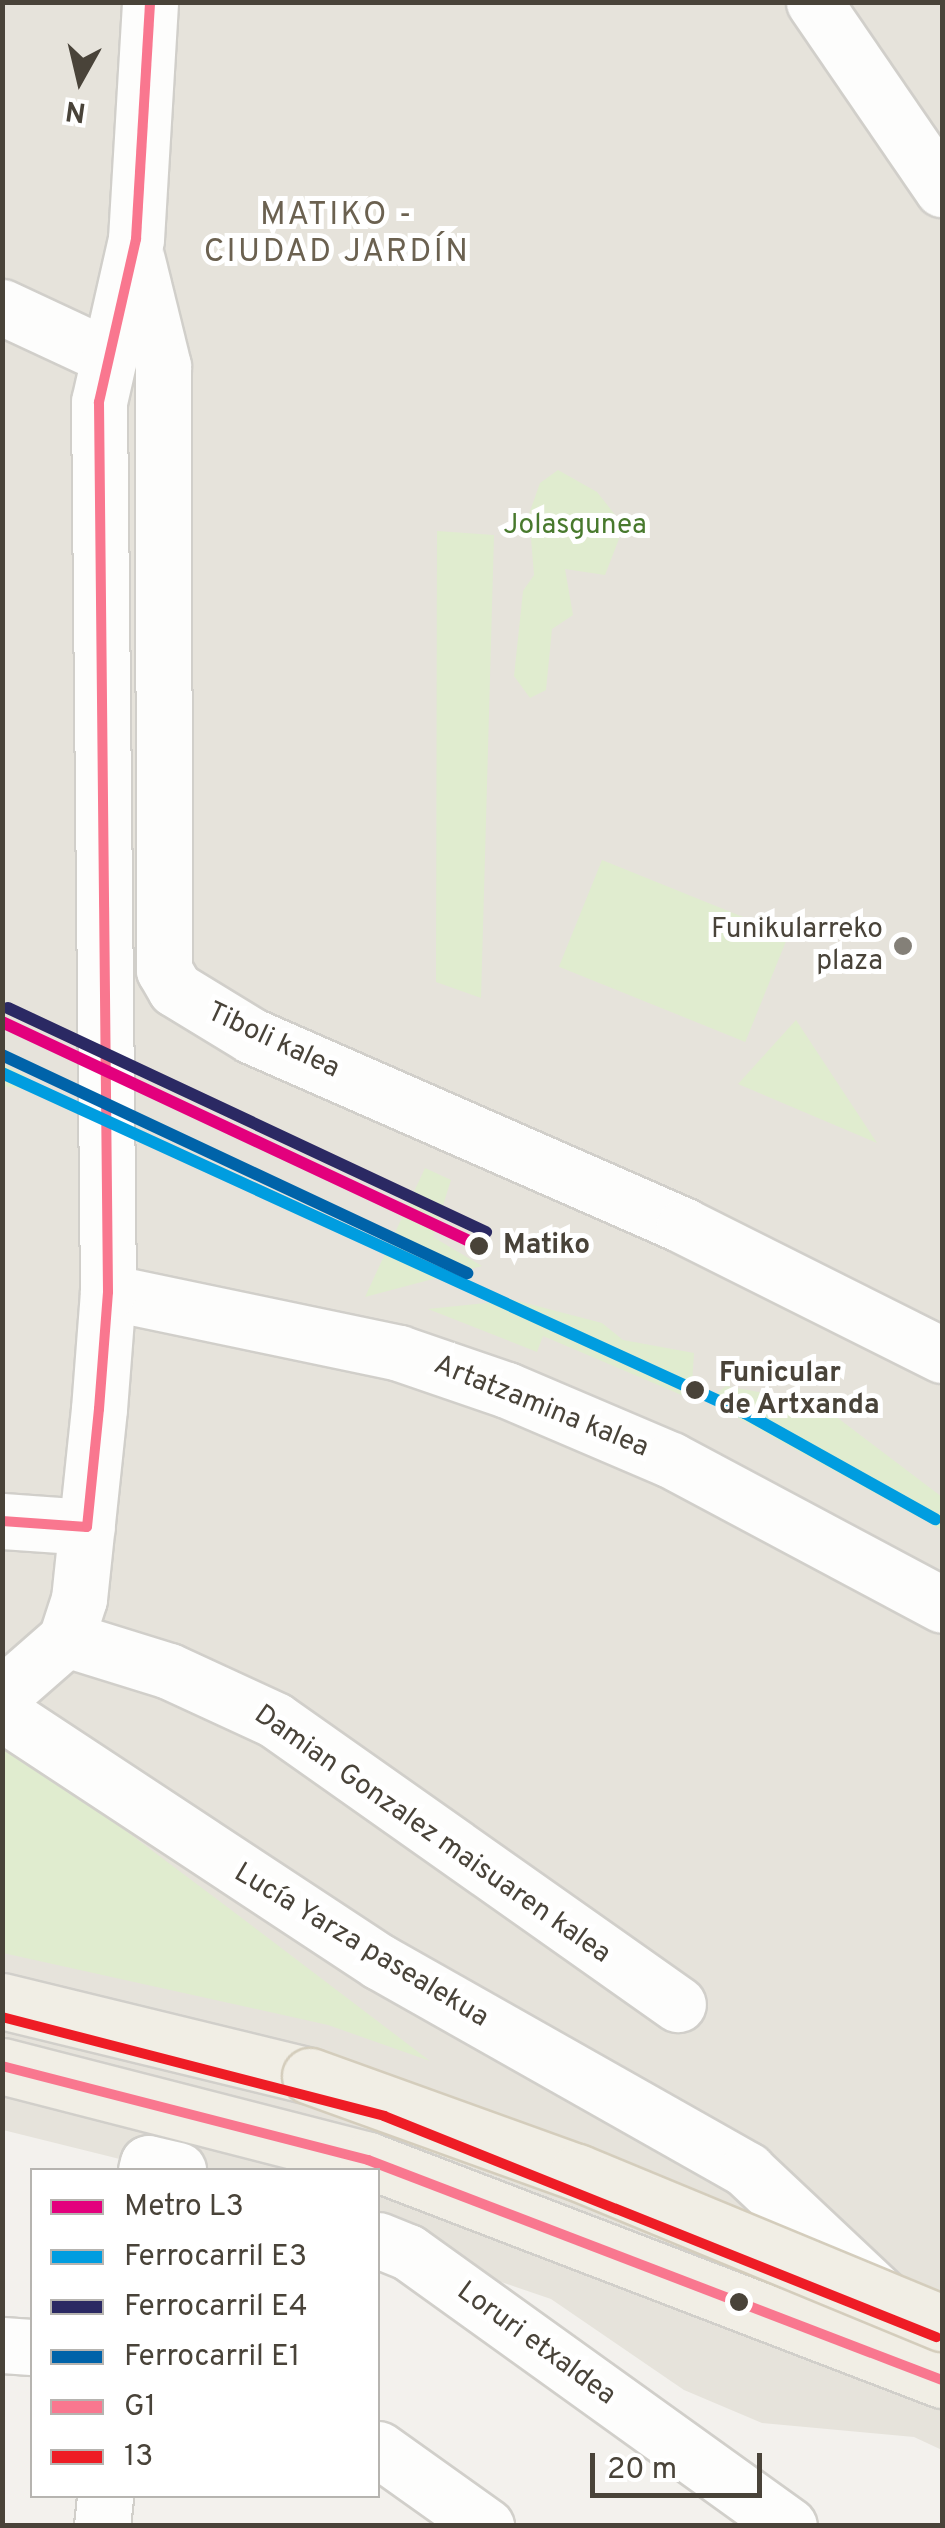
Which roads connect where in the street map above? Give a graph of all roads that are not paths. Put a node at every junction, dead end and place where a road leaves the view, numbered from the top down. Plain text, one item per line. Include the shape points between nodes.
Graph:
1 (150, 2) edge
2 (826, 6) edge
3 (942, 189) edge
4 (134, 248) junction
5 (2, 307) edge
6 (106, 356) junction
7 (108, 1292) junction
8 (942, 1355) edge
9 (2, 1521) edge
10 (87, 1527) junction
11 (942, 1606) edge
12 (66, 1640) junction
13 (2, 1695) edge
14 (21, 1726) edge
15 (2, 2001) edge
16 (678, 2004) dead end
17 (2, 2066) edge
18 (380, 2241) edge
19 (942, 2323) edge
20 (2, 2346) edge
21 (30, 2348) edge
22 (942, 2348) edge
23 (942, 2380) edge
24 (380, 2450) edge
25 (105, 2498) edge
26 (102, 2526) edge
27 (486, 2526) edge
28 (789, 2526) edge

1 - 4 street, Tiboli kalea
2 - 3 street
4 - 6 street, Tiboli kalea
4 - 8 street, Tiboli kalea via 163,366 164,970 175,990 252,1036 684,1226
5 - 6 street
6 - 7 street, Tiboli kalea via 100,479
7 - 10 street, Tiboli kalea
7 - 11 street, Artatzamina kalea via 400,1353 507,1390 672,1460
9 - 10 street
10 - 12 street, Tiboli kalea
12 - 13 street
12 - 16 street, Damian Gonzalez maisuaren kalea via 169,1670 275,1720
14 - 22 street, Lucía Yarza pasealekua via 380,1962 732,2161
15 - 19 main road, bridge via 389,2102
17 - 23 main road via 368,2160
18 - 28 street, Loruri etxaldea via 408,2252
20 - 21 street
24 - 27 street
25 - 26 street

